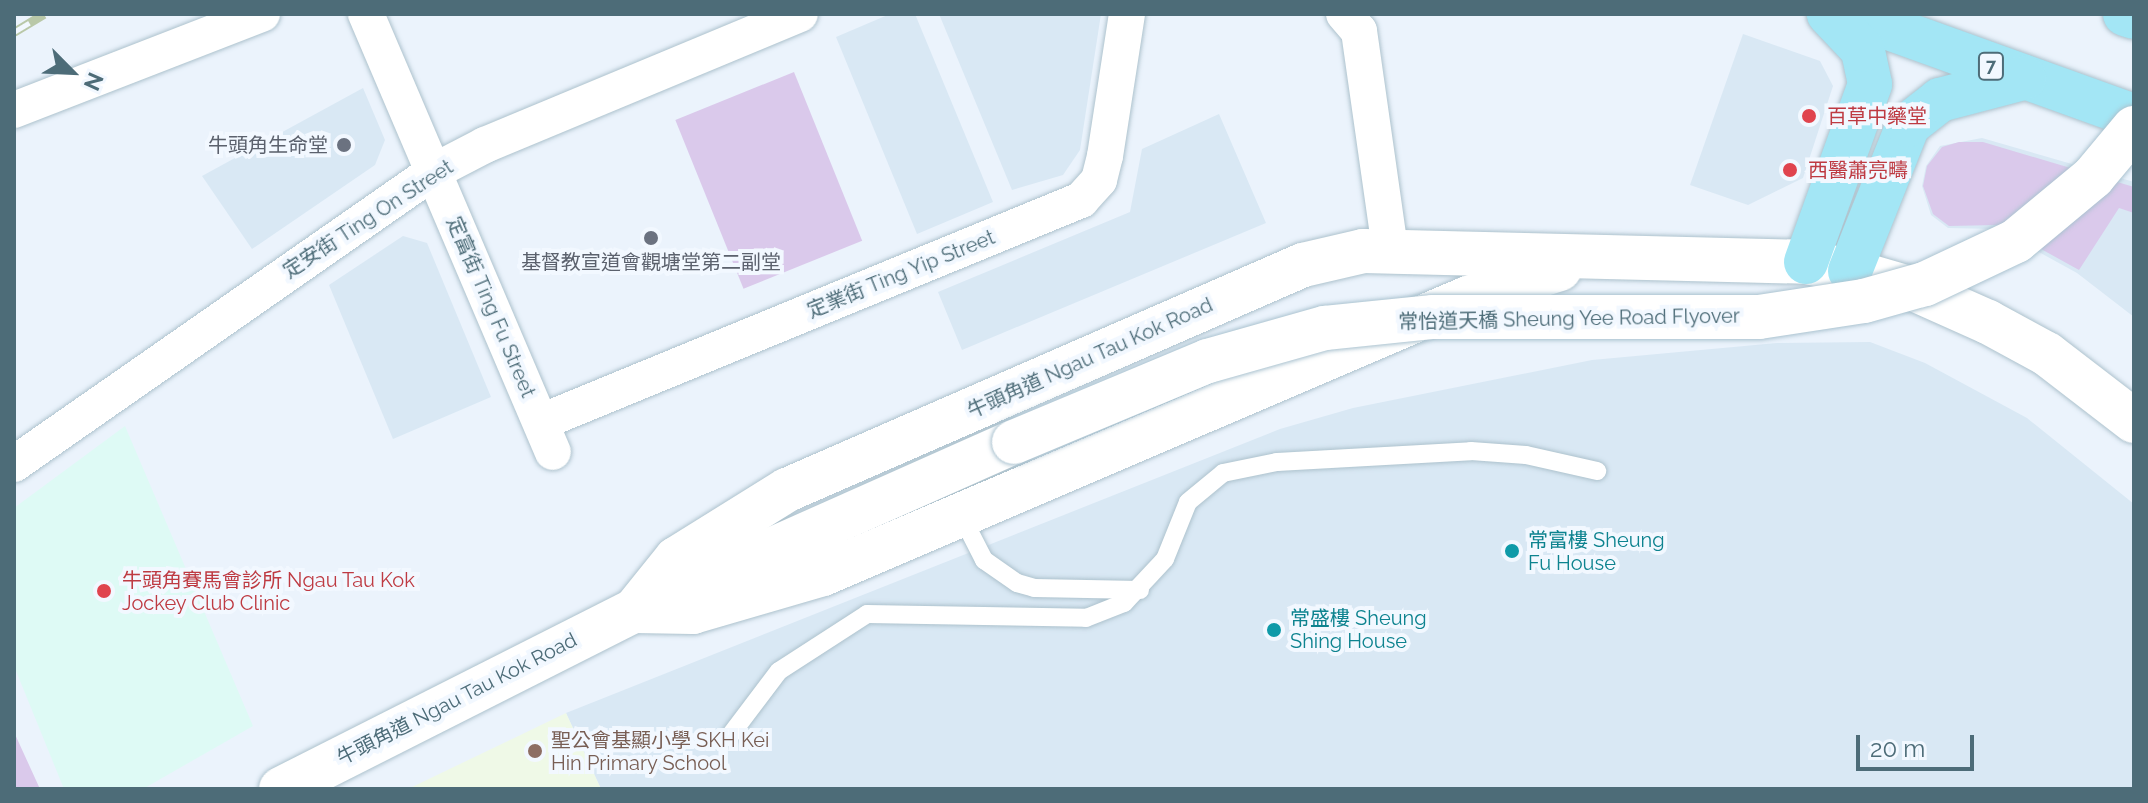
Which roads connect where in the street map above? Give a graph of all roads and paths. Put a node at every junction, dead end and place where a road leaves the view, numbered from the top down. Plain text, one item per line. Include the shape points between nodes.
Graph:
1 (262, 14) edge
2 (366, 14) edge
3 (800, 14) edge
4 (1127, 14) edge
5 (1344, 14) edge
6 (1829, 14) edge
7 (1850, 14) edge
8 (2125, 14) edge
9 (2134, 17) edge
10 (2024, 78) junction
11 (14, 110) edge
12 (2134, 116) edge
13 (2134, 128) edge
14 (433, 172) junction
15 (1390, 248) junction
16 (1598, 259) junction
17 (1806, 262) junction
18 (1850, 271) junction
19 (2134, 421) edge
20 (547, 437) joint
21 (1014, 442) joint
22 (14, 464) edge
23 (1597, 471) dead end
24 (961, 515) junction
25 (1140, 590) junction
26 (634, 611) junction
27 (729, 737) dead end
28 (281, 789) edge

1 - 11 street
2 - 14 street, 定富街 Ting Fu Street
3 - 14 street, 定安街 Ting On Street via 485,145
4 - 20 street, 定業街 Ting Yip Street via 1105,156 1099,180 1081,200
5 - 15 street via 1359,31
6 - 17 highway via 1863,50 1870,84
7 - 10 highway, 7
8 - 9 highway
10 - 12 highway, 7
10 - 18 highway via 1940,100 1908,125
13 - 21 main road, 常怡道天橋 Sheung Yee Road Flyover, bridge via 2093,177 2016,241 1925,284 1864,301 1759,317 1447,317 1325,328 1208,361
14 - 20 street, 定富街 Ting Fu Street
14 - 22 street, 定安街 Ting On Street
15 - 16 main road, 牛頭角道 Ngau Tau Kok Road
15 - 26 main road, 牛頭角道 Ngau Tau Kok Road via 1303,265 787,490 676,559
16 - 17 main road, 牛頭角道 Ngau Tau Kok Road
16 - 24 main road, 牛頭角道 Ngau Tau Kok Road via 1468,298
17 - 18 main road, 牛頭角道 Ngau Tau Kok Road
18 - 19 main road, 牛頭角道 Ngau Tau Kok Road via 1916,290 1988,322 2047,354
21 - 26 main road, 牛頭角道 Ngau Tau Kok Road
23 - 25 lane via 1526,455 1471,451 1248,466 1223,473 1198,489 1165,559
24 - 25 lane via 984,560 1017,583 1034,588
24 - 26 main road, 牛頭角道 Ngau Tau Kok Road via 759,597 693,612
25 - 27 lane via 1124,603 1086,618 867,614 779,671
26 - 28 main road, 牛頭角道 Ngau Tau Kok Road

